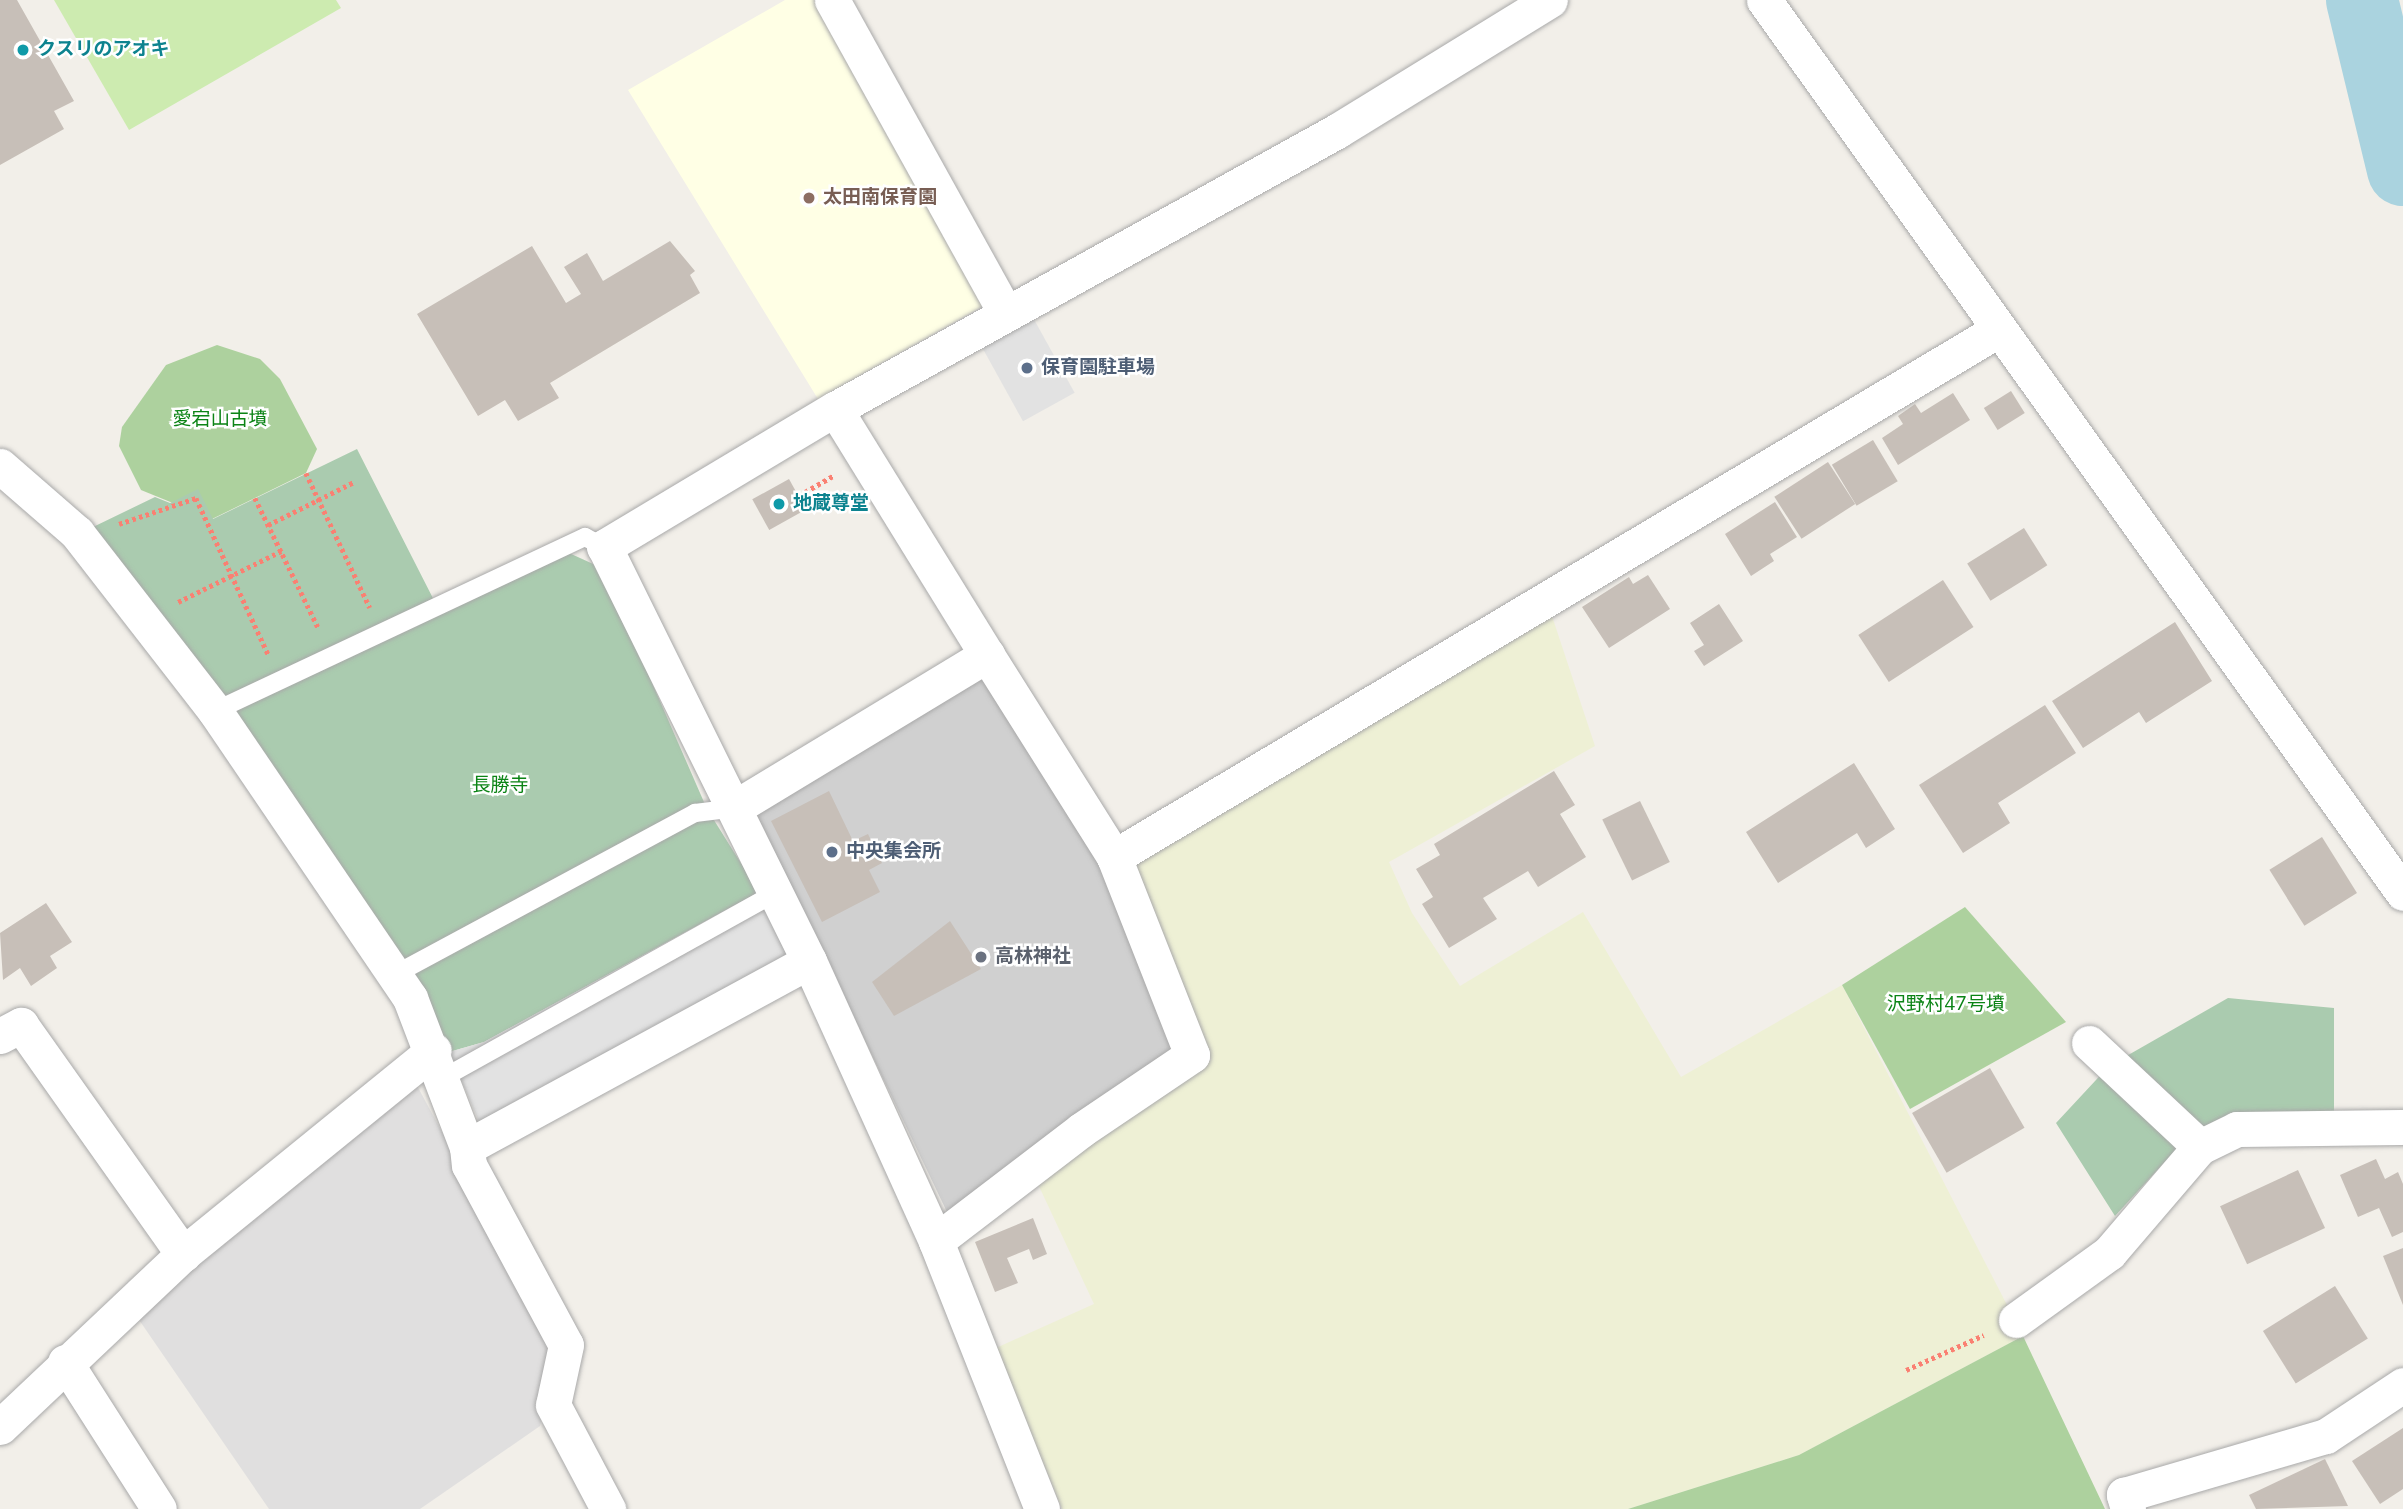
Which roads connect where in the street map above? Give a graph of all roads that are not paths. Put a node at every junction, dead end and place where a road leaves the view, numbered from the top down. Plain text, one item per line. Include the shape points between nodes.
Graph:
1 (832, 0) edge
2 (1550, 0) edge
3 (1764, 0) edge
4 (1006, 314) junction
5 (1998, 330) junction
6 (835, 409) junction
7 (0, 466) edge
8 (604, 547) junction
9 (987, 655) junction
10 (215, 711) junction
11 (734, 808) junction
12 (1114, 857) junction
13 (775, 893) junction
14 (2403, 893) edge
15 (809, 961) junction
16 (394, 975) junction
17 (0, 1036) edge
18 (2089, 1043) dead end
19 (439, 1064) junction
20 (2403, 1127) edge
21 (467, 1147) junction
22 (2200, 1147) junction
23 (936, 1241) junction
24 (183, 1254) junction
25 (2017, 1320) road end
26 (65, 1362) junction
27 (2403, 1385) edge
28 (0, 1427) edge
29 (159, 1509) edge
30 (608, 1509) edge
31 (1042, 1509) edge
32 (2128, 1509) edge

1 - 4 street
2 - 4 street via 1336,131
3 - 5 street
4 - 6 street
5 - 12 street
5 - 14 street
6 - 8 street
6 - 9 street
7 - 10 street via 77,533
8 - 10 lane via 584,537
8 - 11 street
9 - 11 street
9 - 12 street
10 - 16 street
11 - 13 street
11 - 16 lane via 695,813
12 - 23 street via 1192,1055 1081,1130
13 - 15 street
13 - 19 lane
15 - 21 street
15 - 23 street
16 - 19 street
17 - 24 street via 20,1025
18 - 22 street
19 - 21 street
19 - 24 street
20 - 22 street via 2237,1129
21 - 30 street via 469,1165 566,1345 553,1405
22 - 25 street via 2109,1252
23 - 31 street
24 - 26 street
26 - 28 street
26 - 29 street
27 - 32 street via 2326,1436 2124,1496

